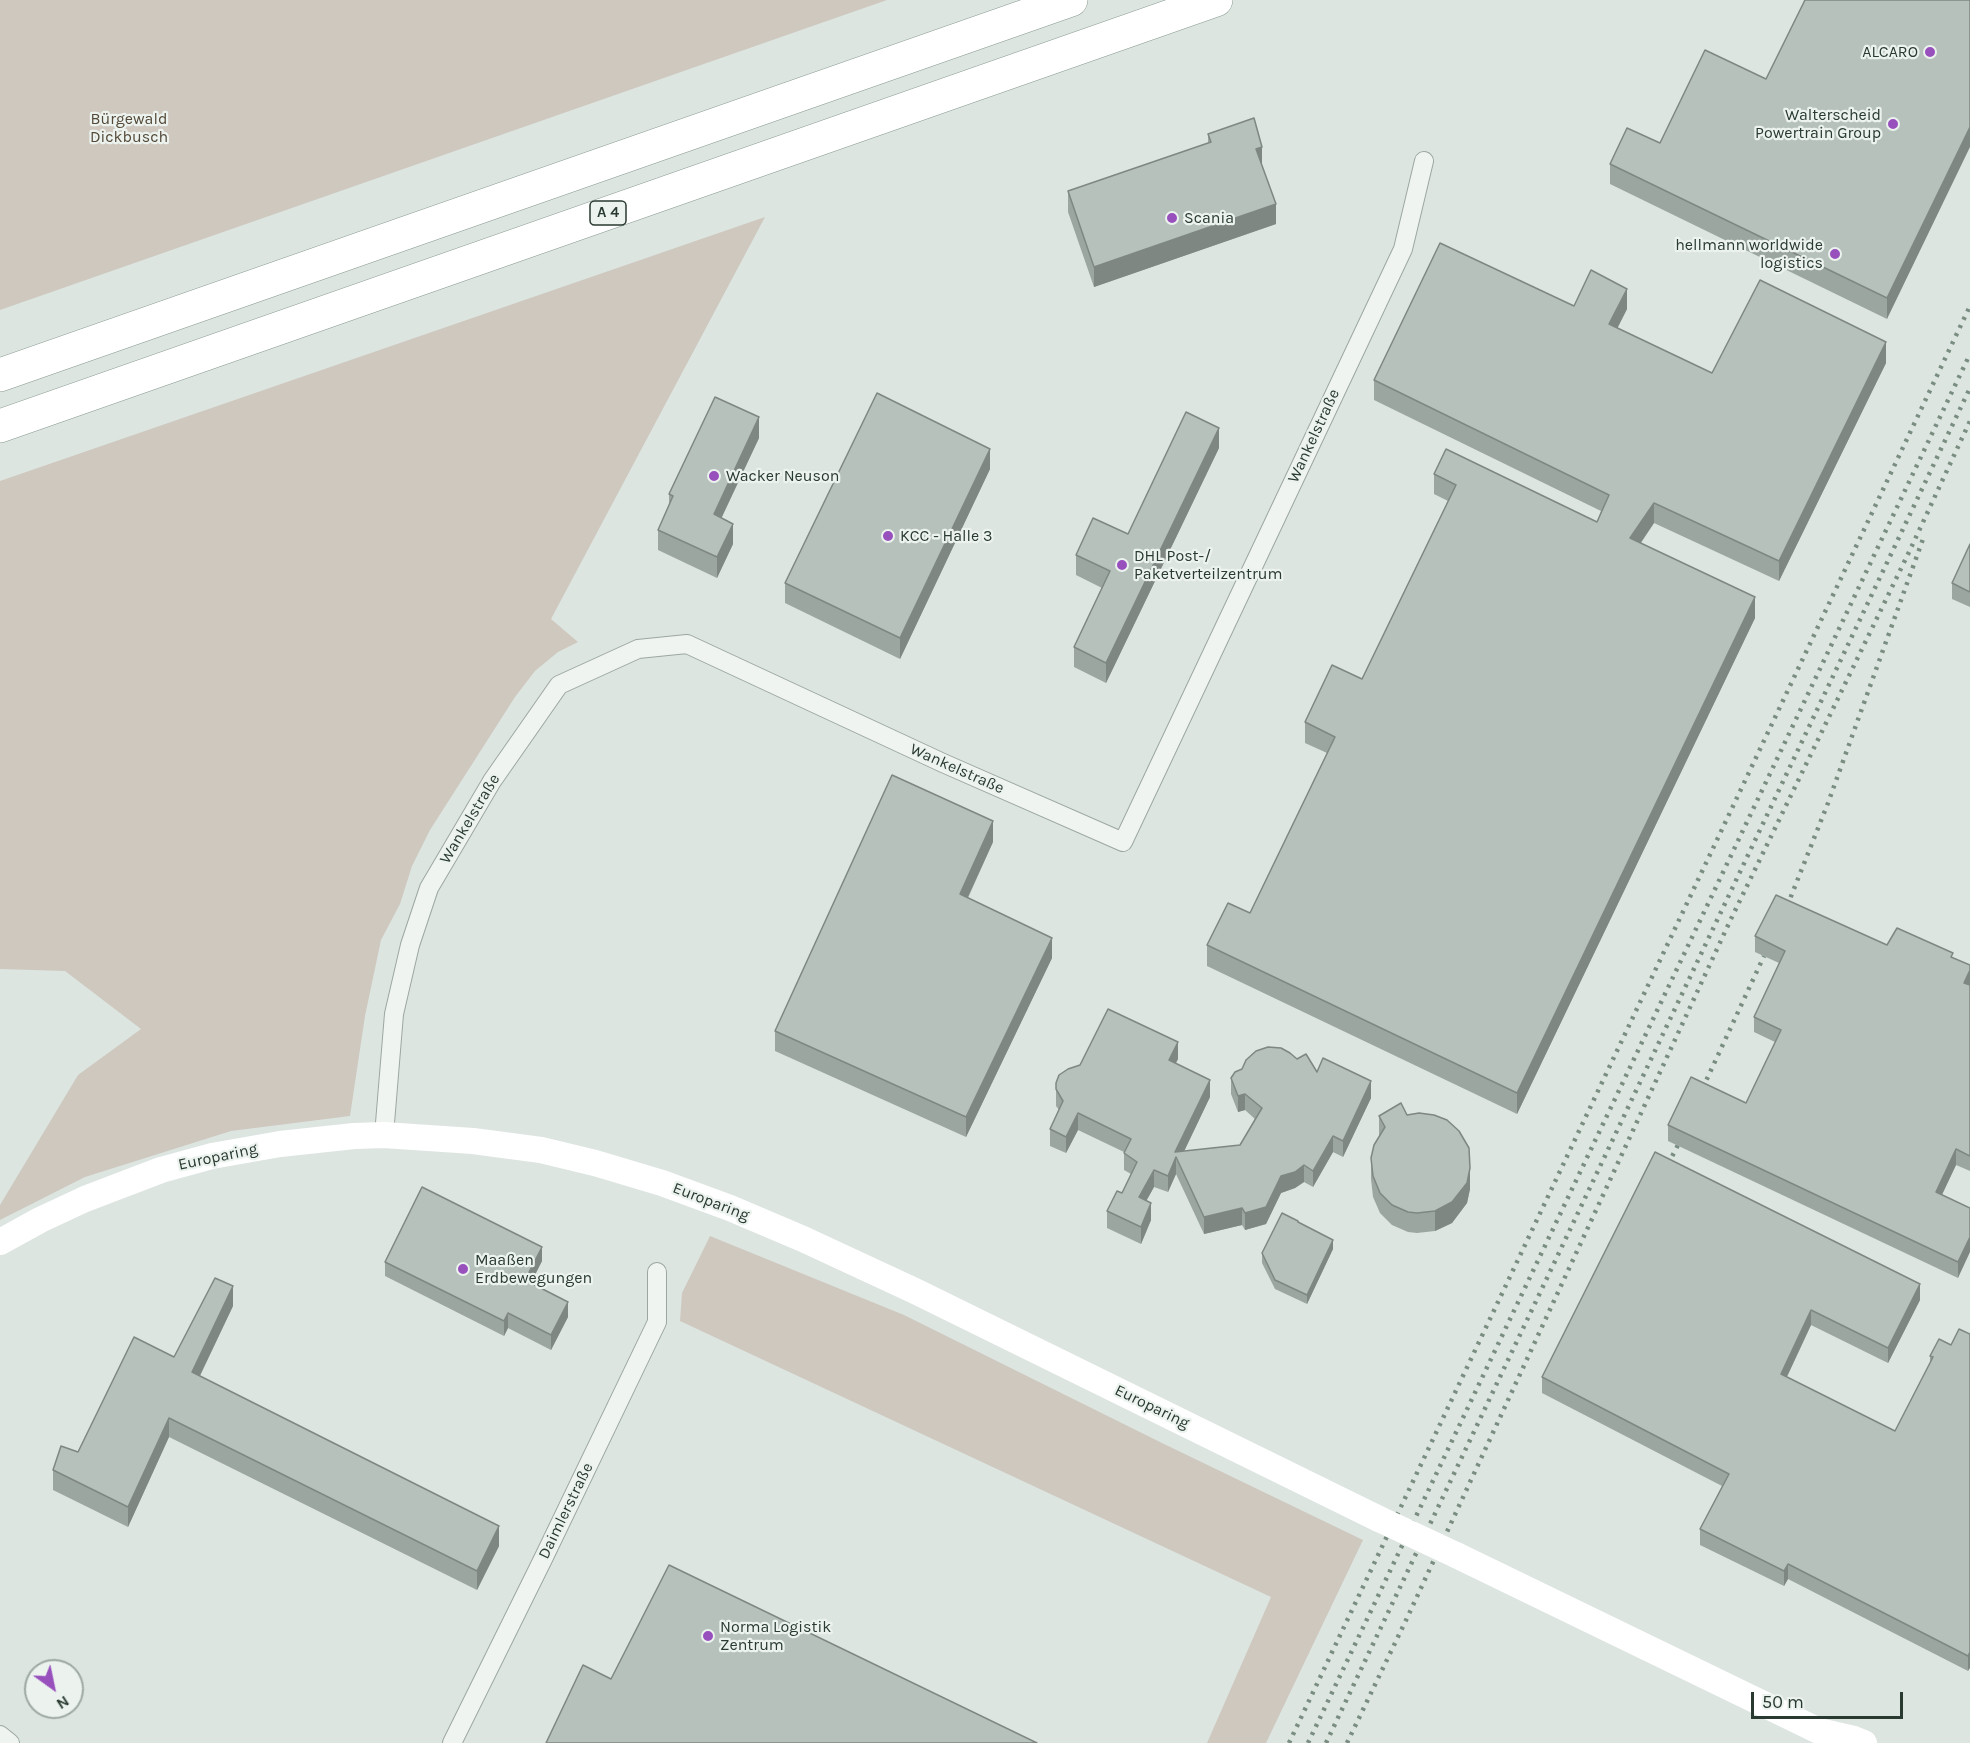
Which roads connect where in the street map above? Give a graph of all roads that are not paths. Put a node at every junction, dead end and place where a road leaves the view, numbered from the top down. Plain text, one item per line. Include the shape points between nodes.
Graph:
1 (1071, 0) edge
2 (1216, 0) edge
3 (1424, 161) dead end
4 (0, 375) edge
5 (0, 426) edge
6 (384, 1135) junction
7 (0, 1242) edge
8 (657, 1272) dead end
9 (0, 1735) edge
10 (1828, 1737) edge
11 (10, 1743) edge
12 (452, 1743) edge
13 (1864, 1743) edge

1 - 4 highway
2 - 5 highway, A 4
3 - 6 street, Wankelstraße via 1403,249 1123,842 687,644 638,649 559,685 492,781 429,888 410,945 394,1014
6 - 7 street, Europaring via 280,1144 171,1167 85,1199
6 - 10 street, Europaring, bridge via 541,1150 662,1183 730,1208 915,1291
8 - 12 street, Daimlerstraße via 657,1322
9 - 11 street
10 - 13 street, Europaring

